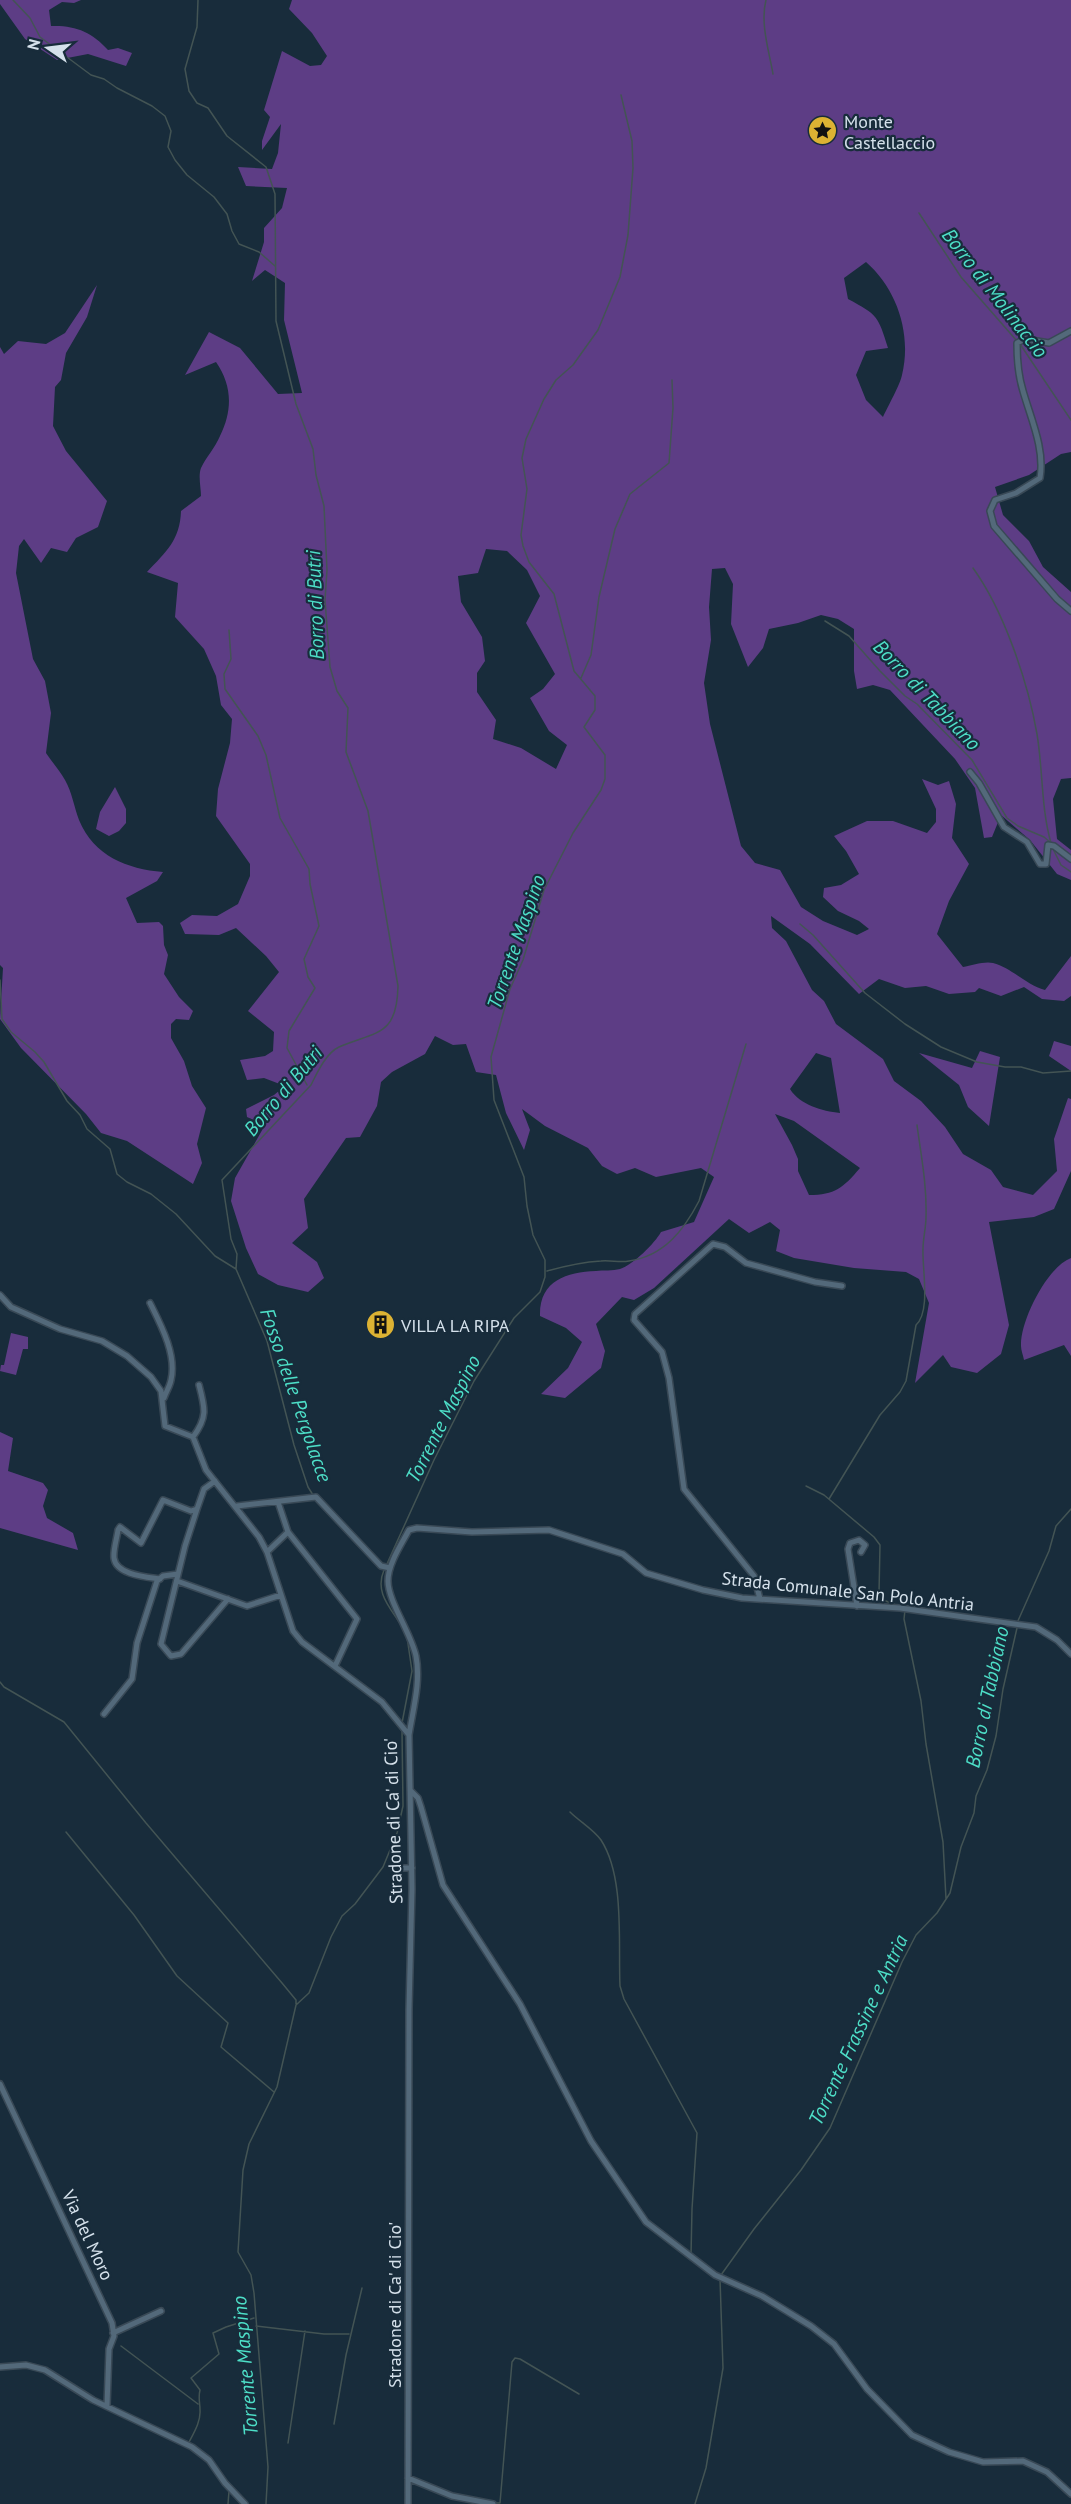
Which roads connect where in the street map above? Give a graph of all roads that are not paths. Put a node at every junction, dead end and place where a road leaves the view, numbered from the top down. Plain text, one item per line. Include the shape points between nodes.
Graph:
1 (1071, 331) edge
2 (1071, 611) edge
3 (970, 772) dead end
4 (1071, 859) edge
5 (842, 1286) dead end
6 (0, 1296) edge
7 (150, 1303) dead end
8 (200, 1385) dead end
9 (164, 1399) junction
10 (193, 1437) junction
11 (215, 1481) junction
12 (278, 1502) junction
13 (237, 1506) junction
14 (197, 1509) junction
15 (288, 1532) junction
16 (267, 1552) junction
17 (861, 1552) dead end
18 (390, 1568) junction
19 (178, 1574) junction
20 (160, 1579) junction
21 (177, 1581) junction
22 (281, 1594) junction
23 (228, 1599) junction
24 (760, 1599) junction
25 (857, 1606) junction
26 (1071, 1654) edge
27 (335, 1666) junction
28 (104, 1714) dead end
29 (409, 1734) junction
30 (411, 1791) junction
31 (399, 1868) dead end
32 (412, 1869) junction
33 (0, 2084) edge
34 (161, 2311) dead end
35 (113, 2333) junction
36 (0, 2367) edge
37 (107, 2406) junction
38 (408, 2478) junction
39 (1071, 2494) edge
40 (245, 2504) edge
41 (408, 2504) edge
42 (493, 2504) edge

1 - 2 street via 1049,342 1018,342 1022,390 1043,460 1041,478 995,500 990,512 994,526 1006,542
3 - 4 street via 1004,827 1026,842 1040,864 1046,864 1048,845
5 - 24 street via 746,1263 725,1247 713,1244 633,1320 662,1352 684,1489 754,1576
6 - 9 street via 11,1307 60,1329 102,1341 127,1356 151,1377
7 - 9 street via 163,1327 170,1354 172,1379
8 - 10 street via 205,1407 202,1424
9 - 10 street via 165,1426
10 - 11 street, Stradone di Ca' di Cio'
11 - 13 street, Stradone di Ca' di Cio'
11 - 14 street via 204,1489
12 - 13 street
12 - 15 street
12 - 18 street via 316,1497 381,1566
13 - 16 street, Stradone di Ca' di Cio'
14 - 19 street
14 - 20 street via 192,1511 163,1500 141,1543 120,1527 118,1530 114,1560 119,1567 139,1576
15 - 16 street
15 - 27 street via 357,1619
16 - 22 street, Stradone di Ca' di Cio'
17 - 25 street via 865,1545 859,1540 850,1543
18 - 24 street, Strada Comunale San Polo Antria via 409,1530 417,1528 472,1532 549,1530 623,1554 646,1574 703,1590
18 - 29 street via 391,1595 416,1656 418,1678
19 - 20 street
19 - 21 street
20 - 28 street via 137,1643 132,1679
21 - 23 street
21 - 23 street via 161,1644 171,1656 181,1654
22 - 23 street via 247,1606
22 - 27 street, Stradone di Ca' di Cio' via 293,1631
24 - 25 street, Strada Comunale San Polo Antria
25 - 26 street, Strada Comunale San Polo Antria via 900,1608 1036,1628
27 - 29 street, Stradone di Ca' di Cio' via 382,1702
29 - 30 street, Stradone di Ca' di Cio'
30 - 32 street, Stradone di Ca' di Cio'
30 - 39 street via 418,1798 443,1885 520,2004 591,2141 646,2222 715,2275 762,2296 816,2329 834,2344 867,2389 912,2434 982,2462 1023,2461 1047,2472
31 - 32 street
32 - 38 street, Stradone di Ca' di Cio'
33 - 35 street, Via del Moro via 112,2323
34 - 35 street
35 - 37 street, Via del Moro
36 - 37 street via 26,2365 45,2370
37 - 40 street via 192,2447 209,2460
38 - 41 street, Stradone di Ca' di Cio'
38 - 42 street via 452,2496

